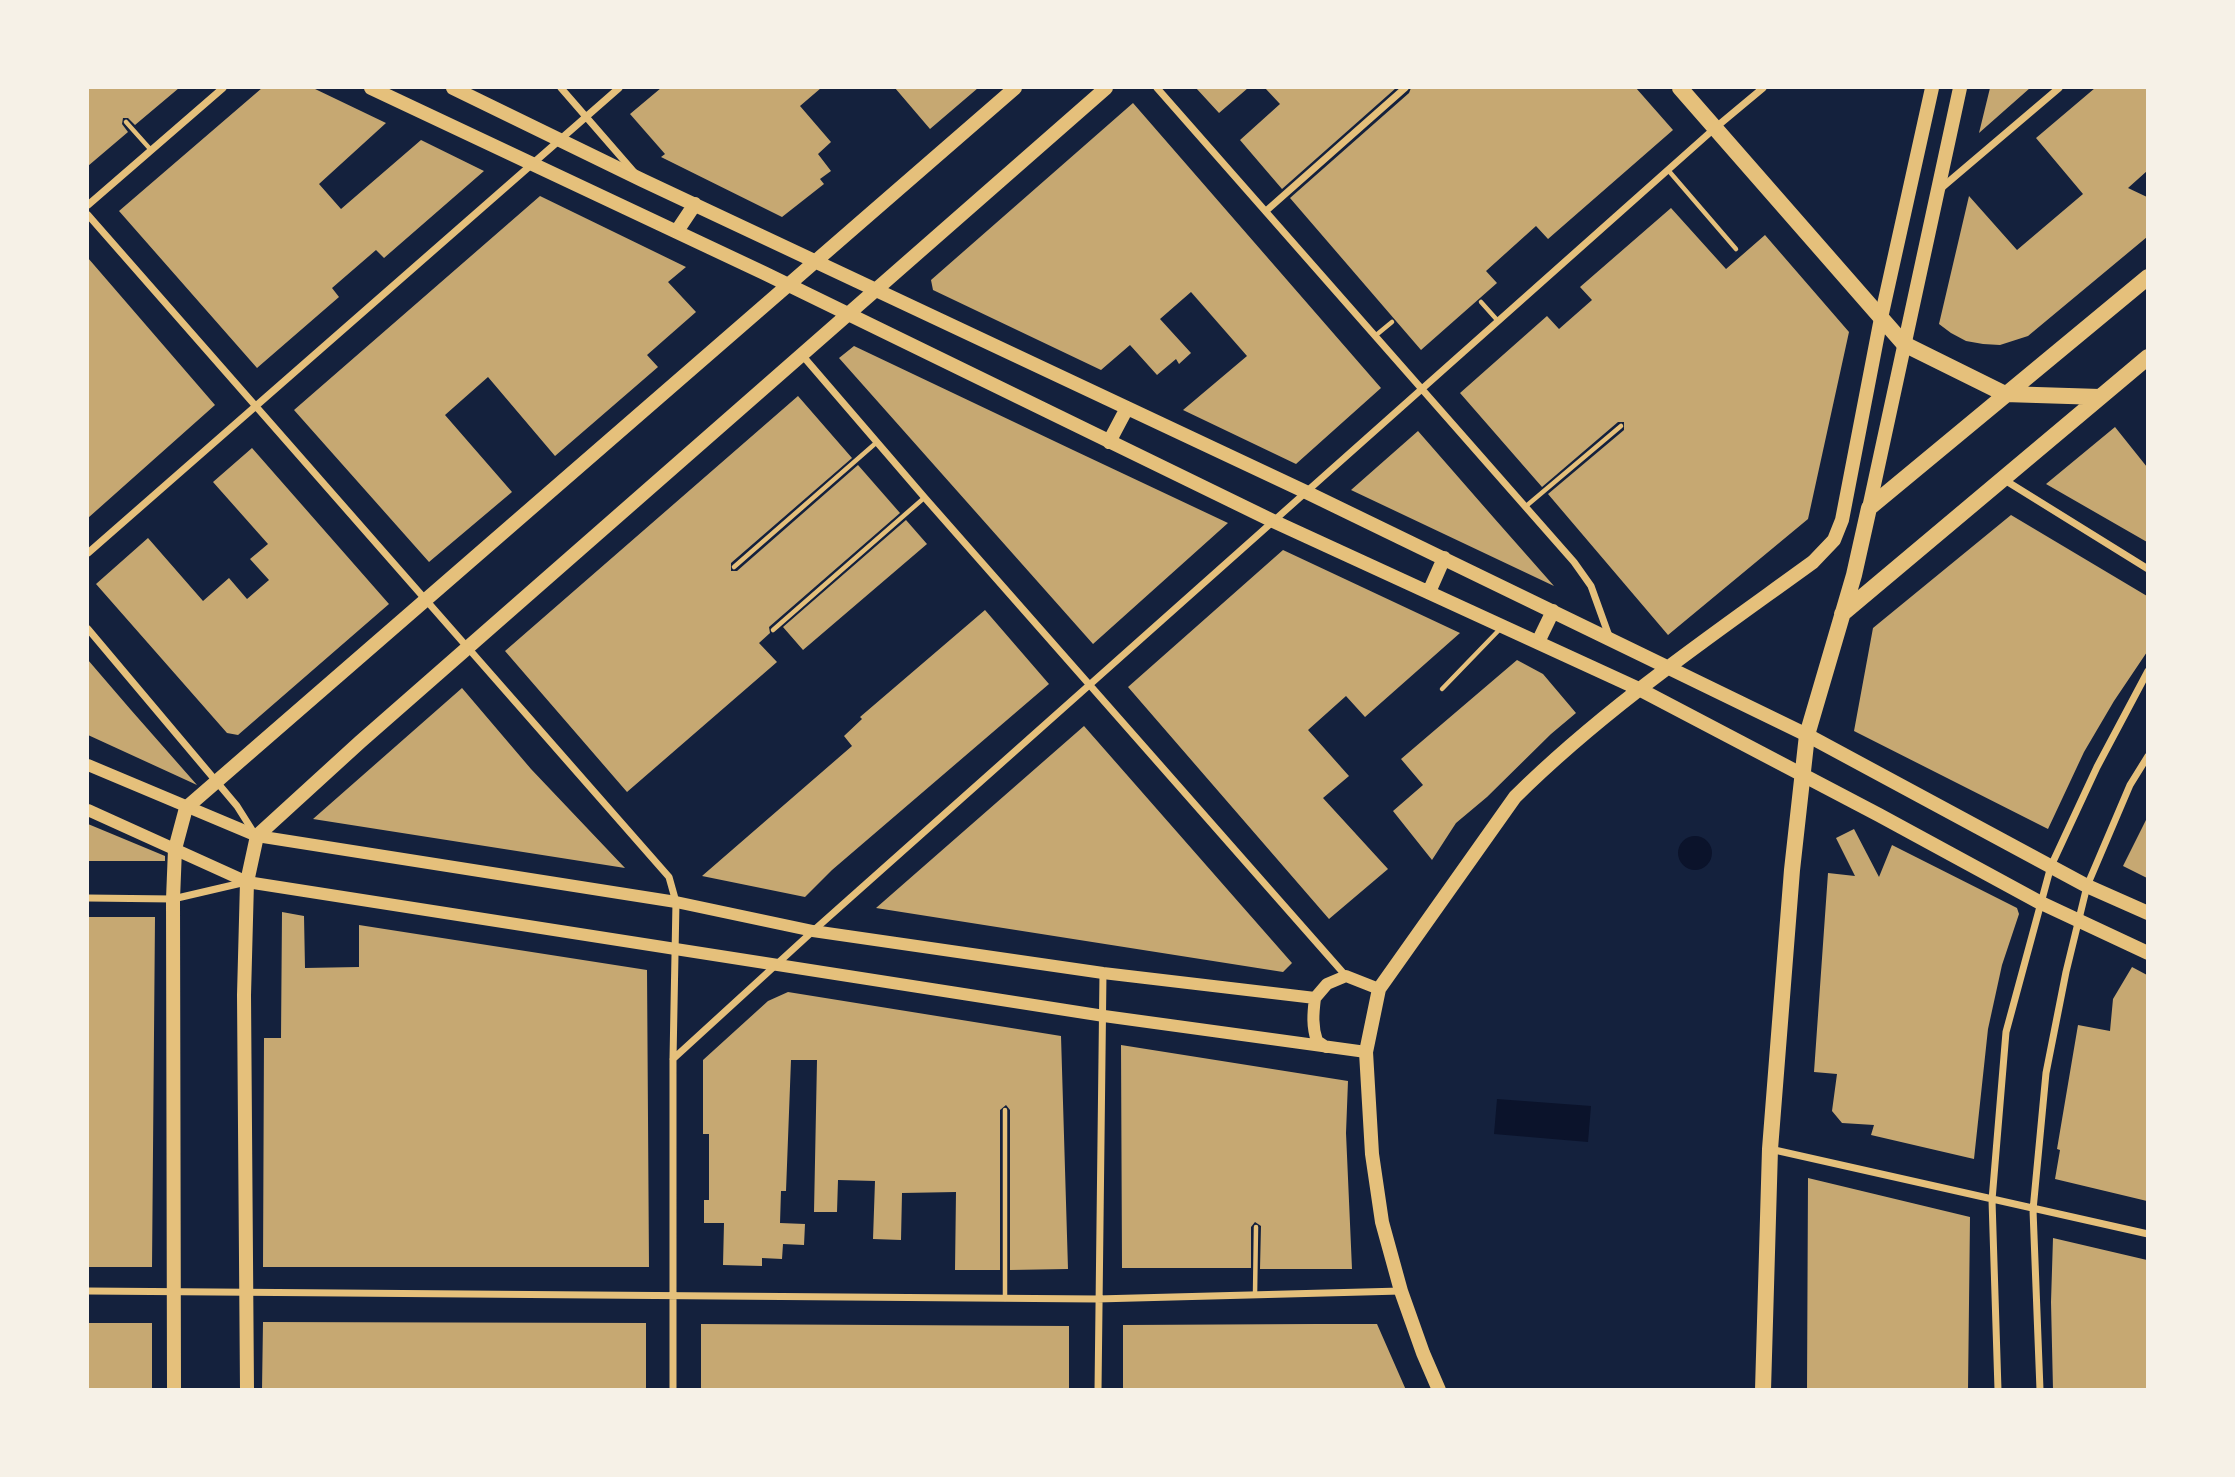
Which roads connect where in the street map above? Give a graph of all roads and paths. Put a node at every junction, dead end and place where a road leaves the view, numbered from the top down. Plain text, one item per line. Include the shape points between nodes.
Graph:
1 (223, 88) edge
2 (371, 88) edge
3 (453, 88) edge
4 (561, 88) edge
5 (619, 88) edge
6 (1015, 88) edge
7 (1106, 88) edge
8 (1157, 88) edge
9 (1405, 88) edge
10 (1680, 88) edge
11 (1763, 88) edge
12 (1932, 88) edge
13 (1960, 88) edge
14 (2059, 88) edge
15 (586, 116) junction
16 (126, 122) dead end
17 (1715, 128) junction
18 (560, 139) junction
19 (151, 150) junction
20 (533, 162) junction
21 (1668, 170) junction
22 (642, 180) junction
23 (1936, 193) junction
24 (695, 204) junction
25 (88, 205) edge
26 (1266, 211) junction
27 (88, 215) edge
28 (677, 231) junction
29 (1736, 249) dead end
30 (814, 262) junction
31 (2147, 277) edge
32 (788, 285) junction
33 (875, 290) junction
34 (1481, 302) dead end
35 (848, 314) junction
36 (1881, 318) junction
37 (1498, 321) junction
38 (1392, 322) dead end
39 (1375, 336) junction
40 (1904, 344) junction
41 (802, 355) junction
42 (2147, 357) edge
43 (1422, 389) junction
44 (2006, 394) junction
45 (2100, 397) junction
46 (255, 406) junction
47 (1127, 408) junction
48 (1621, 426) dead end
49 (877, 442) junction
50 (1109, 442) junction
51 (2002, 478) junction
52 (1306, 492) junction
53 (925, 498) junction
54 (1525, 507) junction
55 (1869, 508) junction
56 (1273, 521) junction
57 (88, 553) edge
58 (1444, 558) junction
59 (734, 567) dead end
60 (2147, 569) edge
61 (1429, 592) junction
62 (425, 600) junction
63 (1553, 611) junction
64 (1842, 614) junction
65 (1503, 626) junction
66 (88, 629) edge
67 (773, 630) dead end
68 (1610, 640) junction
69 (1538, 642) junction
70 (467, 648) junction
71 (1669, 667) junction
72 (2147, 671) edge
73 (1089, 685) junction
74 (1442, 688) dead end
75 (1639, 690) junction
76 (1807, 735) junction
77 (2147, 755) edge
78 (88, 765) edge
79 (1802, 775) junction
80 (216, 782) junction
81 (186, 807) junction
82 (88, 810) edge
83 (257, 836) junction
84 (175, 849) junction
85 (2051, 866) junction
86 (247, 882) junction
87 (2087, 886) junction
88 (88, 898) edge
89 (173, 899) junction
90 (676, 902) junction
91 (2039, 902) junction
92 (2147, 913) edge
93 (2078, 921) junction
94 (813, 931) junction
95 (675, 948) junction
96 (2147, 953) edge
97 (777, 963) junction
98 (1104, 973) junction
99 (1346, 976) junction
100 (1379, 989) junction
101 (1315, 998) junction
102 (1104, 1016) junction
103 (1327, 1048) junction
104 (1366, 1052) junction
105 (673, 1059) junction
106 (1005, 1110) dead end
107 (1770, 1149) junction
108 (1992, 1200) junction
109 (2033, 1210) junction
110 (1256, 1227) dead end
111 (2147, 1234) edge
112 (1401, 1291) junction
113 (88, 1292) edge
114 (174, 1292) junction
115 (247, 1292) junction
116 (1255, 1295) junction
117 (673, 1297) junction
118 (1005, 1299) junction
119 (1097, 1299) junction
120 (1764, 1386) edge
121 (174, 1390) edge
122 (247, 1390) edge
123 (673, 1390) edge
124 (1098, 1390) edge
125 (1439, 1390) edge
126 (1998, 1390) edge
127 (2040, 1390) edge

1 - 19 street
2 - 20 main road
3 - 18 main road
4 - 15 street
5 - 15 street
6 - 30 main road
7 - 33 main road
8 - 26 street
9 - 26 street
10 - 17 main road
11 - 17 street
12 - 36 main road
13 - 23 main road
14 - 23 street
15 - 18 street
15 - 22 street
16 - 19 lane
17 - 21 street
17 - 36 main road
18 - 20 street
18 - 22 main road
19 - 25 street
20 - 28 main road
20 - 46 street
21 - 29 lane
21 - 37 street
22 - 24 main road
23 - 40 main road
24 - 28 main road
24 - 30 main road
26 - 39 street
27 - 46 street
28 - 32 main road
30 - 32 main road
30 - 33 main road
31 - 44 main road
32 - 35 main road
32 - 62 main road
33 - 35 main road
33 - 47 main road
34 - 37 lane
35 - 41 main road
35 - 50 main road
36 - 40 main road
36 - 71 main road via 1842,520 1834,540 1813,562
37 - 43 street
38 - 39 lane
39 - 43 street
40 - 44 main road
40 - 55 main road
41 - 49 street
41 - 70 main road
42 - 45 main road
43 - 52 street
43 - 54 street
44 - 45 main road
44 - 55 main road
45 - 51 main road
46 - 57 street
46 - 62 street
47 - 50 main road
47 - 52 main road
48 - 54 lane
49 - 53 street
49 - 59 lane
50 - 56 main road
51 - 60 street
51 - 64 main road
52 - 56 street
52 - 58 main road
53 - 67 lane
53 - 73 street
54 - 68 street via 1591,586
55 - 64 main road
56 - 61 main road
56 - 73 street
58 - 61 main road
58 - 63 main road
61 - 65 main road
62 - 70 street
62 - 80 main road
63 - 68 main road
63 - 69 main road
64 - 76 main road
65 - 69 main road
65 - 74 lane
66 - 80 street
68 - 71 main road
69 - 75 main road
70 - 83 main road
70 - 90 street via 669,877
71 - 75 main road
71 - 76 main road
72 - 85 street
73 - 94 street
73 - 99 street
75 - 79 main road
75 - 100 main road via 1515,797
76 - 79 main road
76 - 85 main road
77 - 87 street
78 - 81 street
79 - 91 main road
79 - 107 main road
80 - 81 main road
80 - 83 street
81 - 83 street
81 - 84 main road
82 - 84 street
83 - 86 main road
83 - 90 street
84 - 86 street
84 - 89 main road
85 - 87 main road
85 - 91 street
86 - 89 street
86 - 95 street
86 - 115 main road
87 - 92 main road
87 - 93 street
88 - 89 street
89 - 114 main road
90 - 94 street
90 - 95 street
91 - 93 main road
91 - 108 street via 2006,1032
93 - 96 main road
93 - 109 street via 2046,1073
94 - 97 street
94 - 98 street
95 - 97 street
95 - 105 street
97 - 102 street
97 - 105 street
98 - 101 street
98 - 102 street
99 - 100 street
99 - 101 street via 1327,984
100 - 104 main road
101 - 103 street via 1314,1032
102 - 103 street
102 - 119 street
103 - 104 street
104 - 112 main road via 1371,1154 1382,1222
105 - 117 street
106 - 118 lane
107 - 108 street
107 - 120 main road
108 - 109 street
108 - 126 street
109 - 111 street
109 - 127 street
110 - 116 lane
112 - 116 street
112 - 125 main road
113 - 114 street
114 - 115 street
114 - 121 main road
115 - 117 street
115 - 122 main road
116 - 119 street
117 - 118 street
117 - 123 street
118 - 119 street
119 - 124 street

